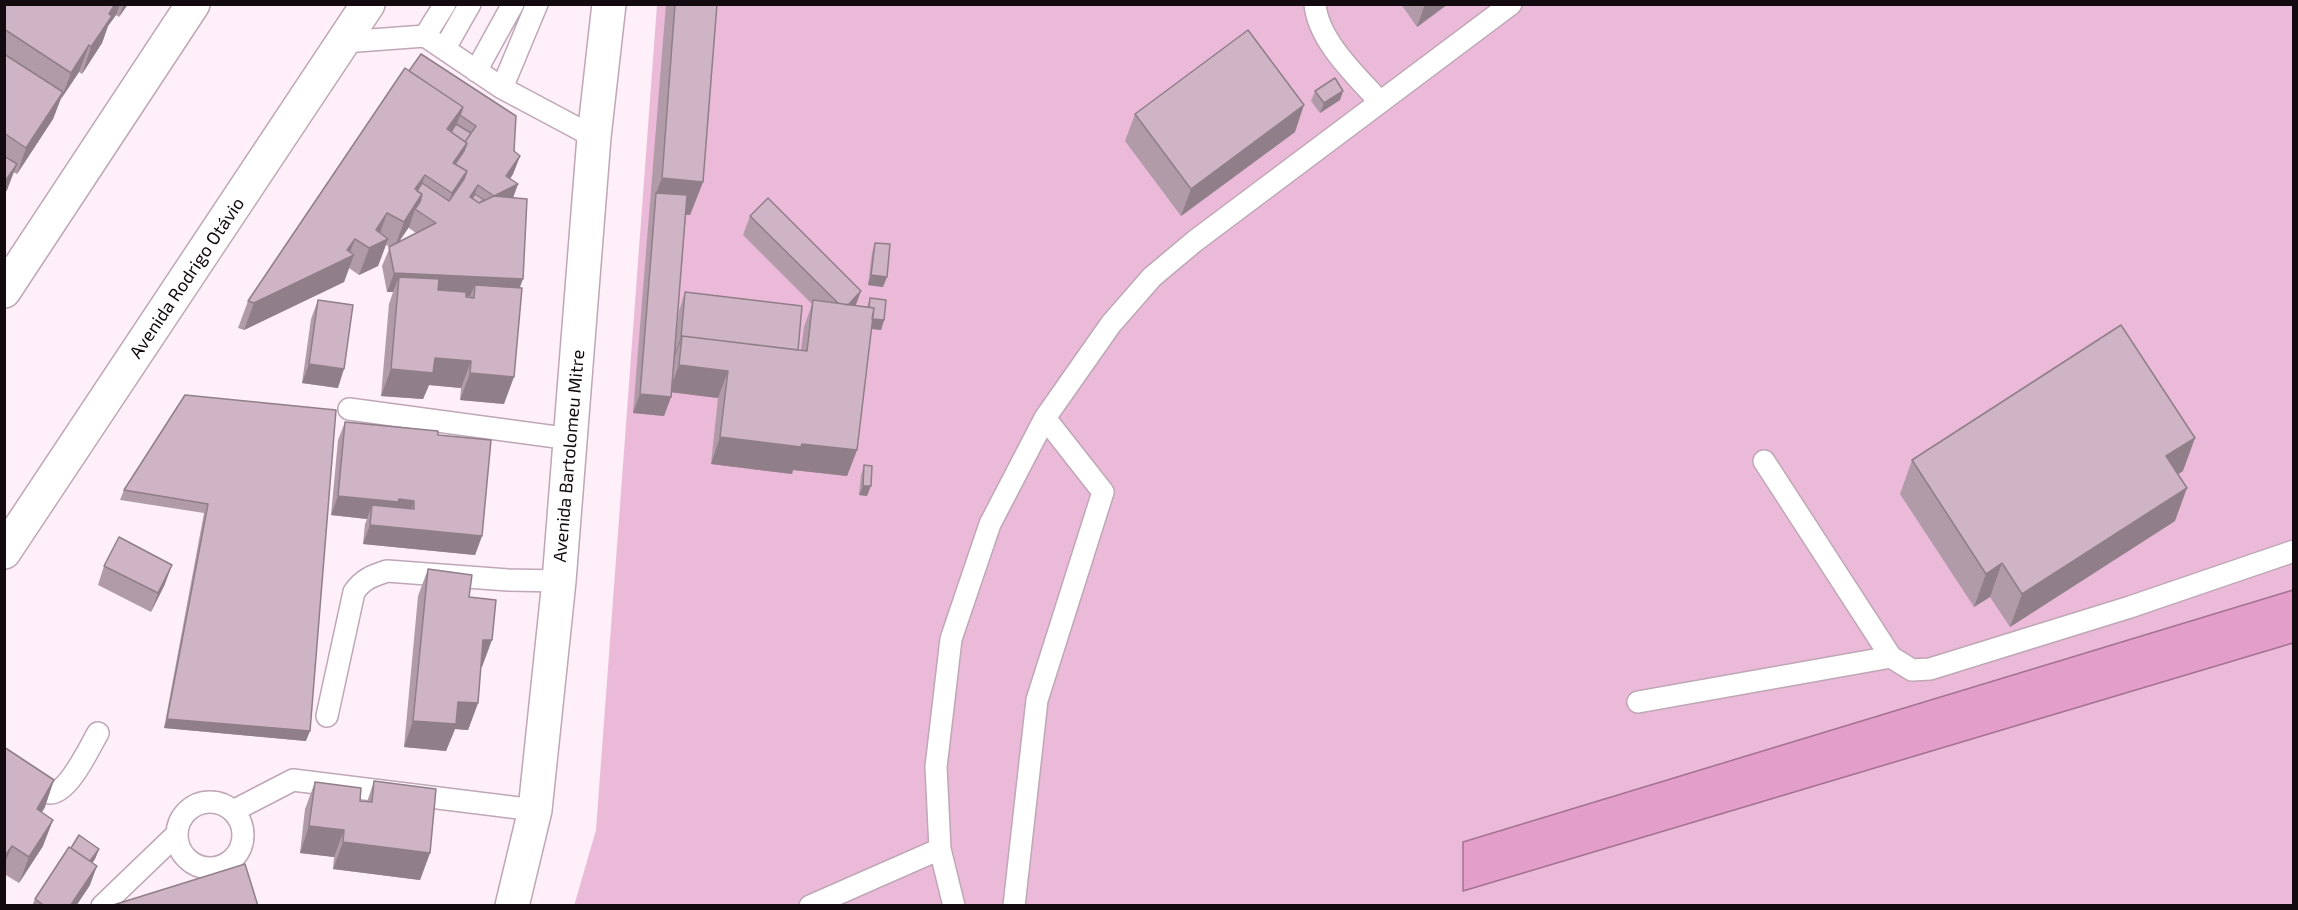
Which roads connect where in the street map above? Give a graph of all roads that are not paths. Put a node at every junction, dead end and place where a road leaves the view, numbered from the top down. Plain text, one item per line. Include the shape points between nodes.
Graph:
1 (193, 4) edge
2 (368, 4) edge
3 (445, 4) edge
4 (470, 4) edge
5 (513, 4) edge
6 (537, 4) edge
7 (609, 4) edge
8 (1315, 4) edge
9 (1511, 4) edge
10 (425, 36) junction
11 (344, 42) junction
12 (444, 48) junction
13 (476, 71) junction
14 (502, 88) junction
15 (1380, 102) junction
16 (594, 137) junction
17 (4, 291) edge
18 (349, 409) dead end
19 (1045, 418) junction
20 (571, 438) junction
21 (1764, 461) dead end
22 (2294, 551) edge
23 (4, 552) edge
24 (559, 581) junction
25 (1892, 657) junction
26 (1638, 702) dead end
27 (327, 716) dead end
28 (98, 733) dead end
29 (4, 769) edge
30 (535, 810) junction
31 (233, 811) junction
32 (177, 834) junction
33 (940, 849) junction
34 (102, 906) edge
35 (512, 906) edge
36 (810, 906) edge
37 (954, 906) edge
38 (1014, 906) edge

1 - 17 main road
2 - 11 main road, Avenida Rodrigo Otávio
3 - 10 lane
4 - 12 lane
5 - 13 lane
6 - 14 lane
7 - 16 main road, Avenida Bartolomeu Mitre
8 - 15 lane via 1322,28 1335,49
9 - 15 lane
10 - 11 lane
10 - 12 lane
11 - 23 main road, Avenida Rodrigo Otávio
12 - 13 lane
13 - 14 lane
14 - 16 lane
15 - 19 lane via 1152,277 1111,324
16 - 20 main road, Avenida Bartolomeu Mitre
18 - 20 lane
19 - 33 lane via 990,524 951,639 936,767
19 - 38 lane via 1104,492 1037,700
20 - 24 main road, Avenida Bartolomeu Mitre
21 - 25 lane
22 - 25 lane via 1930,669 1912,670
24 - 27 lane via 387,572 371,576 354,592
24 - 30 main road, Avenida Bartolomeu Mitre
25 - 26 lane
28 - 29 lane via 67,784 57,791 37,790
30 - 31 lane via 293,780
30 - 35 main road, Avenida Bartolomeu Mitre
31 - 32 lane via 224,804 202,802 192,807 179,823
31 - 32 lane via 240,819 243,841 240,851 224,865 202,867 192,862 184,855
32 - 34 lane
33 - 36 lane
33 - 37 lane

